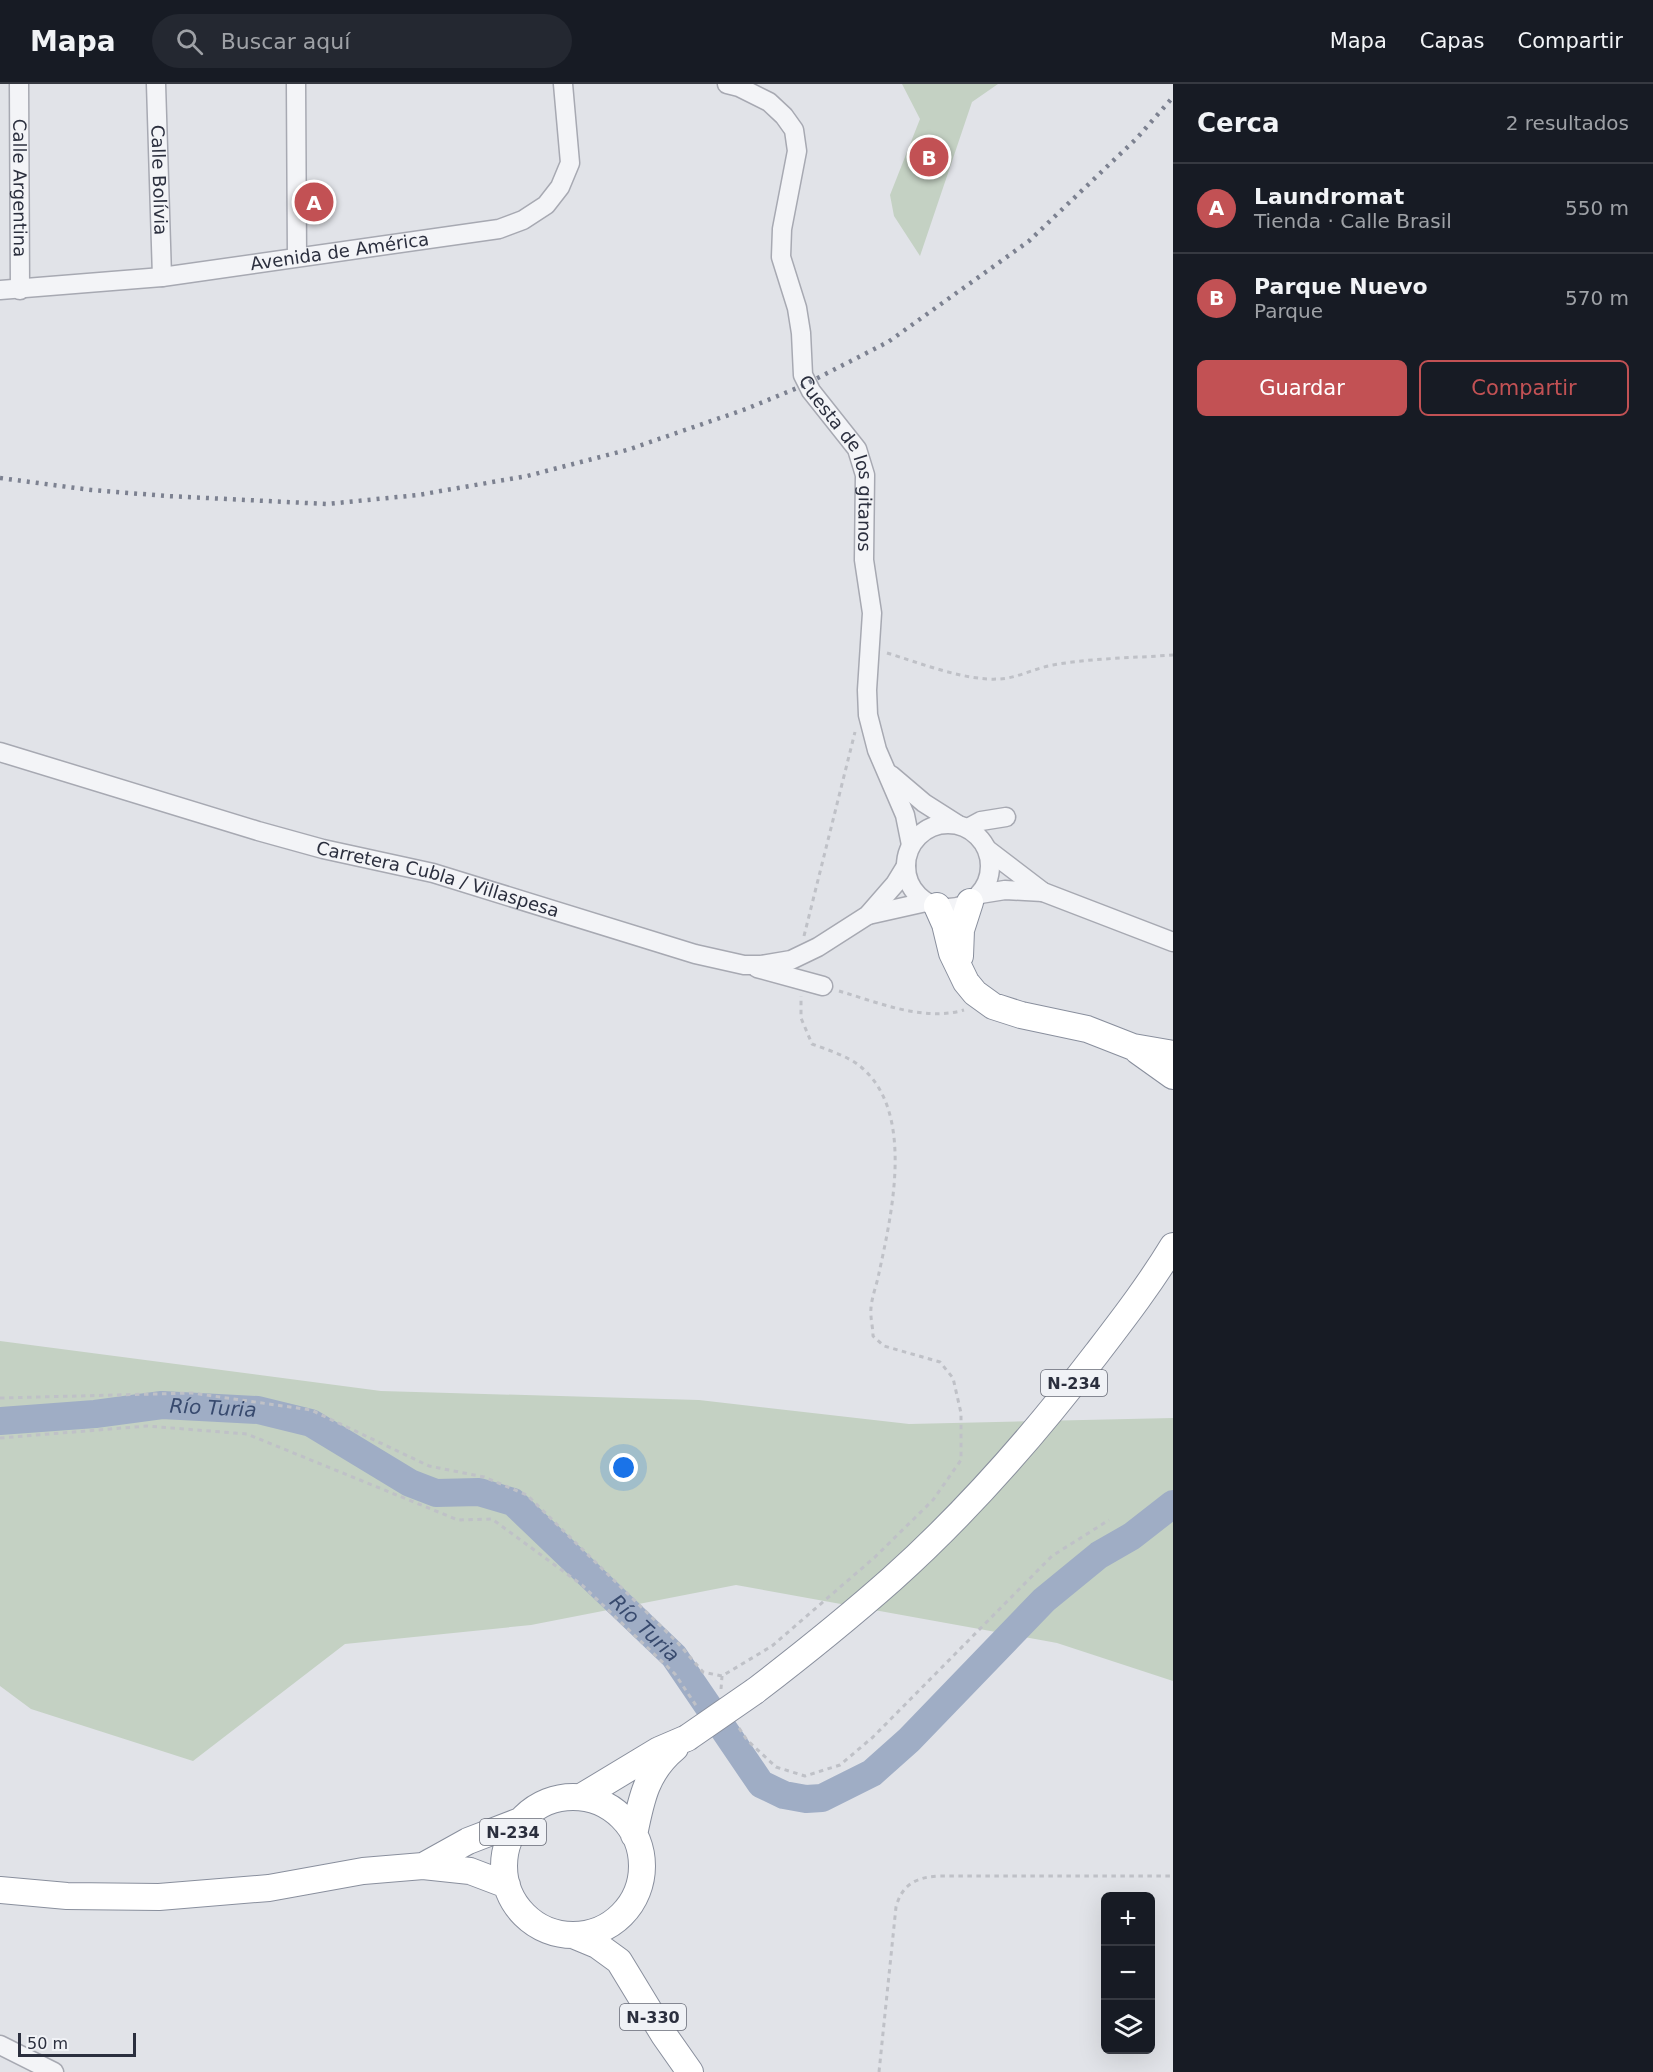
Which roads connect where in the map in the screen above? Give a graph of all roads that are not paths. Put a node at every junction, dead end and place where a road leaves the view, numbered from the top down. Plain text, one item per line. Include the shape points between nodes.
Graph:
1 (20, 84) edge
2 (156, 84) edge
3 (296, 84) edge
4 (563, 84) edge
5 (727, 84) edge
6 (297, 257) junction
7 (162, 277) junction
8 (0, 290) edge
9 (20, 290) junction
10 (0, 752) edge
11 (889, 773) junction
12 (1006, 817) dead end
13 (963, 826) junction
14 (911, 845) junction
15 (988, 850) junction
16 (906, 866) junction
17 (1043, 892) junction
18 (975, 898) junction
19 (932, 904) junction
20 (868, 915) junction
21 (1173, 942) edge
22 (744, 965) junction
23 (960, 968) junction
24 (823, 986) road end
25 (1133, 1047) junction
26 (1173, 1054) edge
27 (1173, 1076) edge
28 (1173, 1229) edge
29 (1171, 1250) edge
30 (1127, 1314) junction
31 (687, 1738) junction
32 (581, 1797) junction
33 (520, 1821) junction
34 (634, 1835) junction
35 (423, 1866) junction
36 (507, 1885) junction
37 (0, 1890) edge
38 (625, 1911) junction
39 (573, 1935) junction
40 (619, 1961) junction
41 (0, 2044) edge
42 (54, 2072) edge
43 (690, 2072) edge

1 - 9 street, Calle Argentina
2 - 7 street, Calle Bolívia
3 - 6 street
4 - 6 street, Avenida de América via 570,163 560,187 546,205 523,220 499,229
5 - 11 street, Cuesta de los gitanos via 768,102 794,130 797,151 782,229 781,257 797,308 803,375 857,449 865,475 864,560 872,613 868,715 877,750
6 - 7 street, Avenida de América
7 - 9 street, Avenida de América
8 - 9 street, Avenida de América
10 - 22 street, Carretera Cubla / Villaspesa via 258,831 433,873 695,954
11 - 13 street, Cuesta de los gitanos via 924,803
11 - 14 street, Cuesta de los gitanos via 905,815
12 - 13 street
13 - 14 street via 934,826
13 - 15 street via 982,840
14 - 16 street
15 - 17 street
15 - 18 street via 990,870 986,885
16 - 19 street via 912,887
16 - 20 street, Carretera Cubla / Villaspesa
17 - 18 street via 1005,890
17 - 21 street
18 - 19 street via 952,908
18 - 23 highway via 962,930
19 - 20 street, Carretera Cubla / Villaspesa
19 - 23 highway via 945,924
20 - 22 street, Carretera Cubla / Villaspesa via 802,956
22 - 24 street
23 - 25 highway via 966,982 981,998 1003,1011 1087,1029
25 - 26 highway
25 - 27 highway
28 - 30 highway
29 - 30 highway, N-234
30 - 31 highway, N-234, bridge via 1019,1451 893,1578 755,1691
31 - 32 highway, N-234 via 659,1750
31 - 34 highway, N-234 via 666,1755 642,1794
32 - 33 highway, N-234 via 554,1799
32 - 34 highway, N-234 via 612,1810
33 - 35 highway, N-234 via 468,1841
33 - 36 highway, N-234 via 507,1845
34 - 38 highway, N-234 via 641,1874
35 - 36 highway, N-234 via 470,1871
35 - 37 highway, N-234 via 363,1871 269,1888 159,1897 67,1896
36 - 39 highway, N-234 via 528,1918 552,1931
38 - 39 highway, N-234 via 604,1927
38 - 40 highway
39 - 40 highway, N-330 via 597,1945
40 - 43 highway, N-330
41 - 42 street

